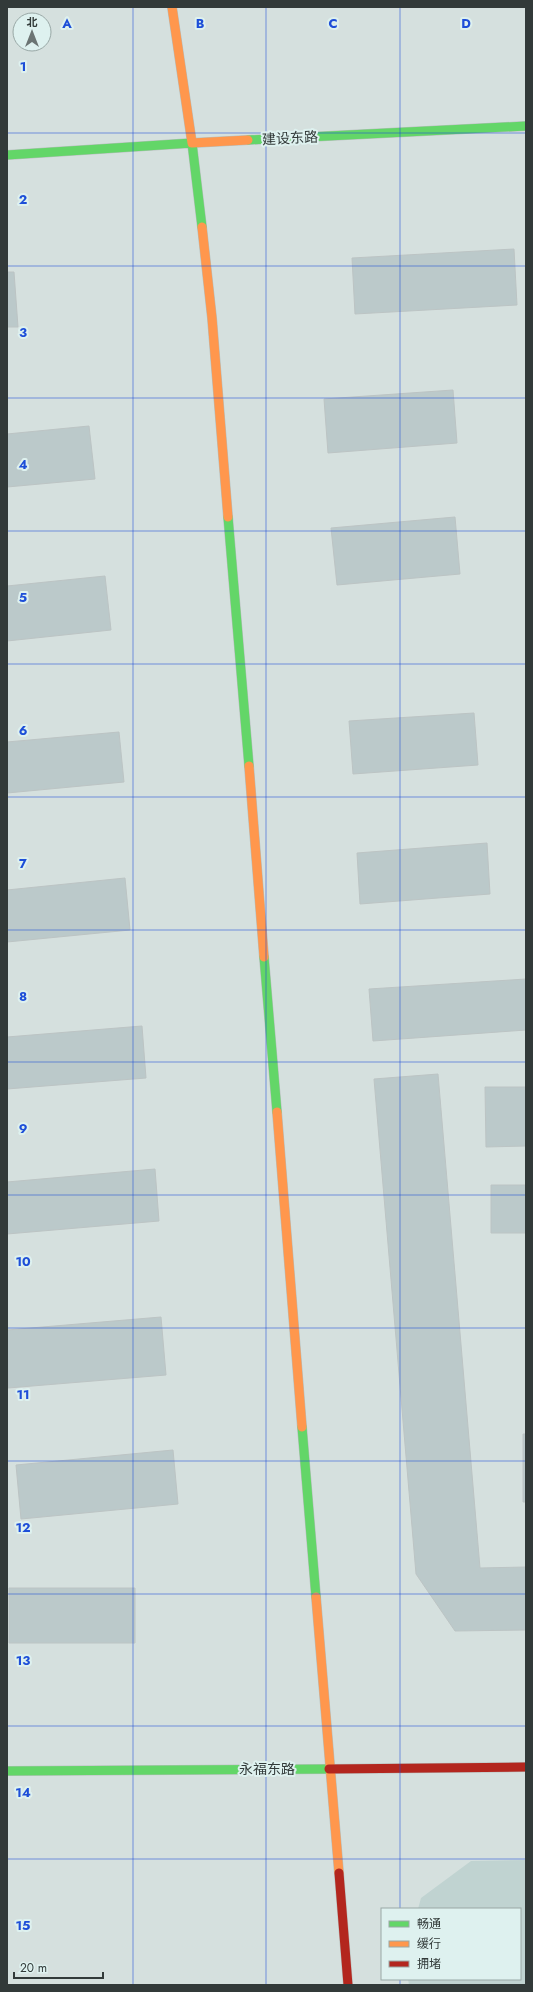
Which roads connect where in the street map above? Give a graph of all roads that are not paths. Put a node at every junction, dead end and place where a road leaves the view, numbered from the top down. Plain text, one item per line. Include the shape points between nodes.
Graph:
1 (172, 7) edge
2 (526, 126) edge
3 (192, 143) junction
4 (7, 155) edge
5 (526, 1767) edge
6 (329, 1768) junction
7 (7, 1771) edge
8 (348, 1985) edge

1 - 3 street
2 - 3 street, 建设东路
3 - 4 street, 建设东路
3 - 6 street via 212,318
5 - 6 street, 永福东路
6 - 7 street, 永福东路
6 - 8 street

